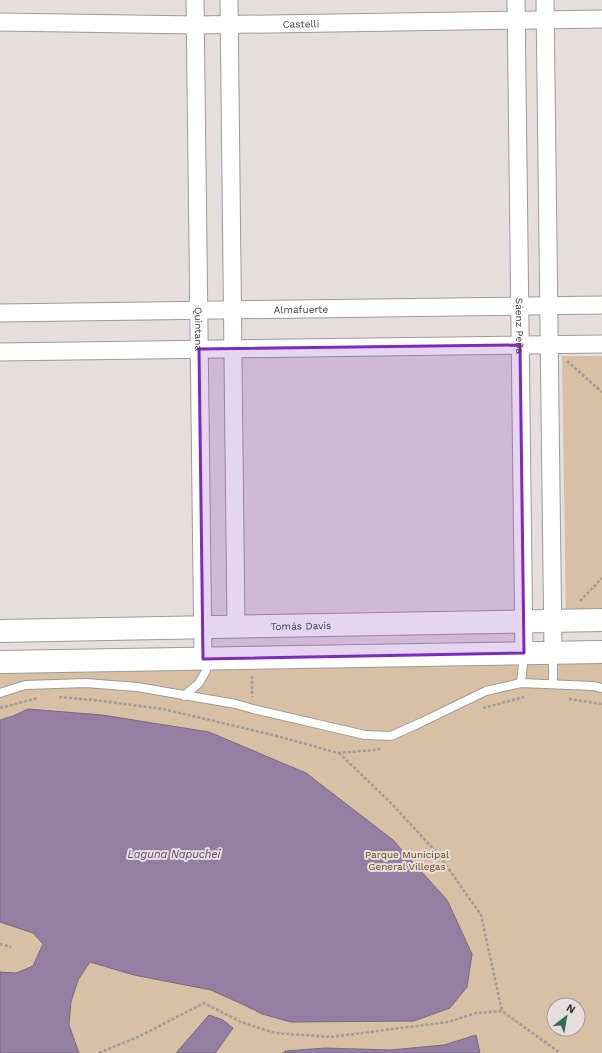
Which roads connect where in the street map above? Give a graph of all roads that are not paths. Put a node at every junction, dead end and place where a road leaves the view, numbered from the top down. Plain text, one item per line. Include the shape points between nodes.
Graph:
1 (195, 0) edge
2 (229, 0) edge
3 (516, 0) edge
4 (545, 0) edge
5 (602, 19) edge
6 (516, 20) junction
7 (545, 20) junction
8 (0, 22) edge
9 (229, 24) junction
10 (196, 25) junction
11 (602, 305) edge
12 (520, 306) junction
13 (549, 306) junction
14 (199, 310) junction
15 (232, 310) junction
16 (0, 313) edge
17 (602, 344) edge
18 (520, 345) junction
19 (549, 345) junction
20 (199, 349) junction
21 (233, 349) junction
22 (0, 352) edge
23 (602, 620) edge
24 (524, 621) junction
25 (553, 621) junction
26 (202, 627) junction
27 (236, 627) junction
28 (0, 631) edge
29 (553, 652) junction
30 (602, 652) edge
31 (524, 653) junction
32 (203, 659) junction
33 (0, 662) edge
34 (521, 683) junction
35 (553, 684) junction
36 (602, 688) edge
37 (0, 693) edge
38 (184, 696) junction

1 - 10 street, Quintana
2 - 9 street
3 - 6 street, Sáenz Peña
4 - 7 street
5 - 7 street, Castelli
6 - 7 street, Castelli
6 - 9 street, Castelli
6 - 12 street, Sáenz Peña
7 - 13 street
8 - 10 street, Castelli
9 - 10 street, Castelli
9 - 15 street
10 - 14 street, Quintana
11 - 13 street, Almafuerte
12 - 13 street, Almafuerte
12 - 15 street, Almafuerte
12 - 18 street, Sáenz Peña
13 - 19 street
14 - 15 street, Almafuerte
14 - 16 street, Almafuerte
14 - 20 street, Quintana
15 - 21 street
17 - 19 street
18 - 19 street
18 - 21 street
18 - 24 street, Sáenz Peña
19 - 25 street
20 - 21 street
20 - 22 street
20 - 26 street, Quintana
21 - 27 street
23 - 25 street, Tomás Davis
24 - 25 street, Tomás Davis
24 - 27 street, Tomás Davis
24 - 31 street, Sáenz Peña
25 - 29 street
26 - 27 street, Tomás Davis
26 - 28 street, Tomás Davis
26 - 32 street, Quintana
29 - 30 street
29 - 31 street
29 - 35 lane
31 - 32 street
31 - 34 lane
32 - 33 street
32 - 38 lane via 206,671 199,682
34 - 35 lane
34 - 38 lane via 486,691 391,736 364,735 236,704
35 - 36 lane
37 - 38 lane via 25,685 86,683 137,687

